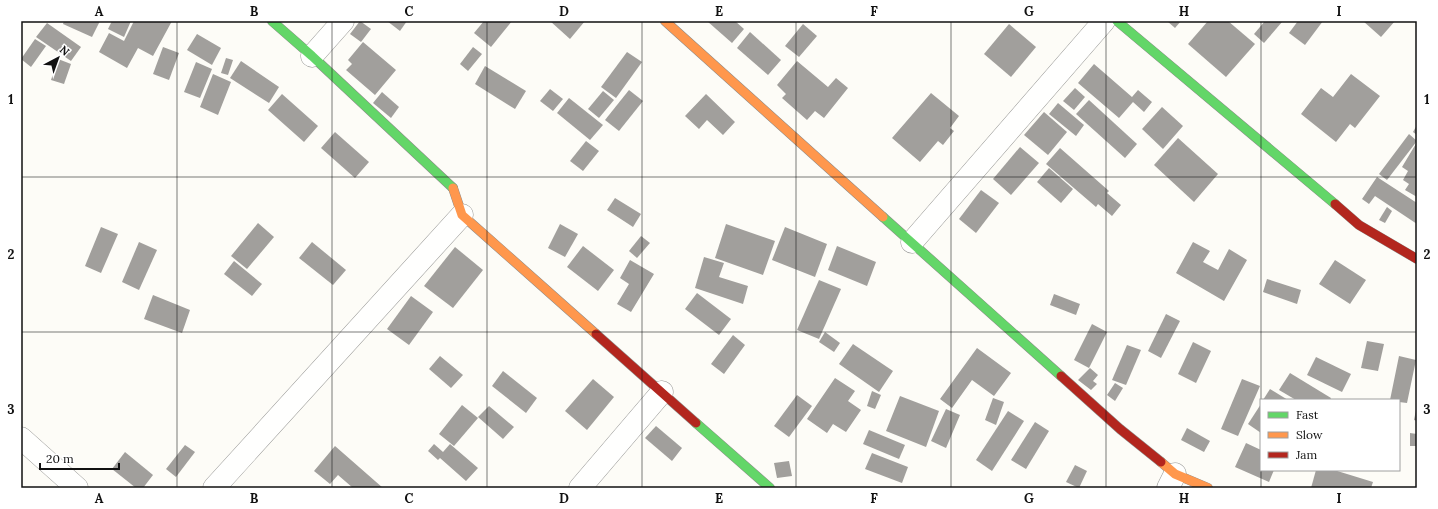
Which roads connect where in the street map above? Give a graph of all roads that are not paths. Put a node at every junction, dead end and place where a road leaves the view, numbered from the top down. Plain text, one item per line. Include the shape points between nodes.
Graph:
1 (272, 21) edge
2 (343, 21) edge
3 (665, 21) edge
4 (1104, 21) edge
5 (1118, 21) edge
6 (312, 56) junction
7 (462, 215) junction
8 (912, 242) junction
9 (1417, 259) edge
10 (662, 392) junction
11 (21, 438) edge
12 (1172, 481) edge
13 (77, 488) edge
14 (214, 488) edge
15 (580, 488) edge
16 (770, 488) edge
17 (1208, 488) edge

1 - 6 street
2 - 6 street
3 - 8 street
4 - 8 street
5 - 9 street via 1359,225
6 - 7 street via 453,188
7 - 10 street
7 - 14 street
8 - 12 street via 1120,429
10 - 15 street
10 - 16 street
11 - 13 street
12 - 17 street

